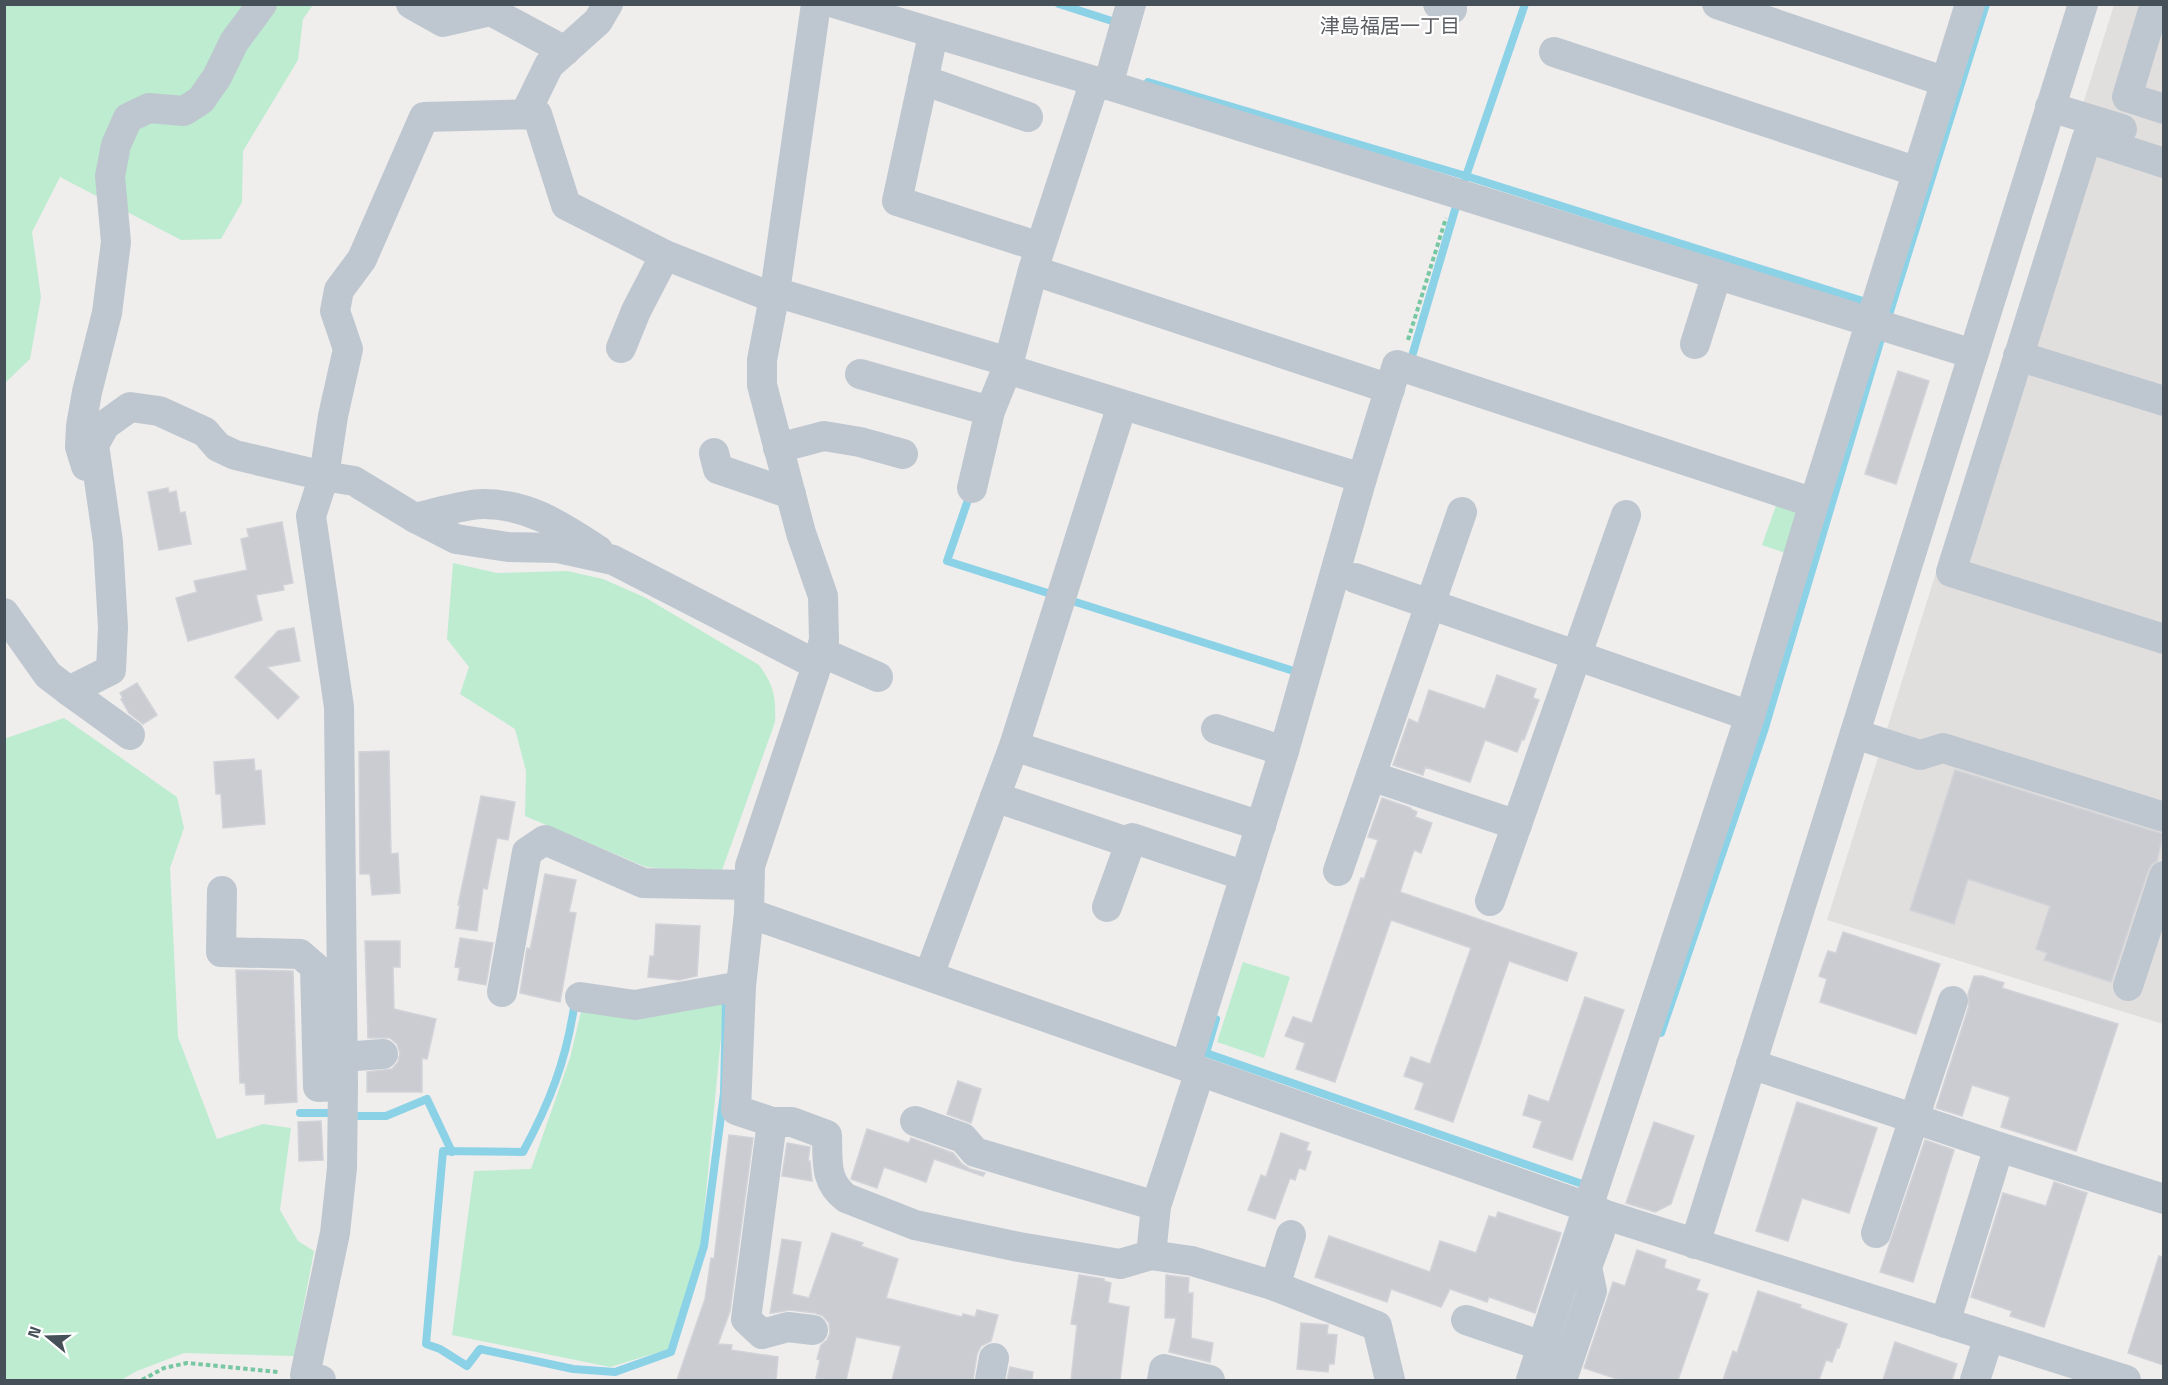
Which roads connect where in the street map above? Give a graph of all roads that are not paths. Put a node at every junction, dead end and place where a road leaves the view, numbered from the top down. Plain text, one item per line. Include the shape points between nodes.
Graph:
1 (262, 4) edge
2 (411, 4) edge
3 (609, 4) edge
4 (816, 4) edge
5 (837, 4) edge
6 (1131, 4) edge
7 (1717, 4) edge
8 (2083, 4) edge
9 (2155, 4) edge
10 (1966, 6) edge
11 (493, 8) edge
12 (933, 34) junction
13 (565, 51) junction
14 (1554, 52) dead end
15 (1107, 77) junction
16 (923, 80) junction
17 (1946, 82) junction
18 (2050, 107) junction
19 (2163, 109) edge
20 (525, 114) junction
21 (1028, 117) dead end
22 (2163, 142) edge
23 (2163, 163) edge
24 (1918, 172) junction
25 (665, 255) junction
26 (1042, 260) junction
27 (1717, 274) junction
28 (774, 295) junction
29 (1882, 326) junction
30 (1695, 344) dead end
31 (621, 348) dead end
32 (1972, 354) junction
33 (2018, 356) junction
34 (1011, 369) junction
35 (1401, 373) junction
36 (860, 374) dead end
37 (2163, 401) edge
38 (1122, 405) junction
39 (990, 411) junction
40 (778, 448) junction
41 (714, 453) dead end
42 (903, 454) dead end
43 (324, 476) junction
44 (1362, 478) junction
45 (972, 488) dead end
46 (791, 494) junction
47 (1814, 503) junction
48 (1462, 512) dead end
49 (1626, 515) dead end
50 (104, 518) junction
51 (415, 518) junction
52 (613, 560) junction
53 (1355, 578) dead end
54 (1430, 604) junction
55 (4, 613) edge
56 (2163, 639) edge
57 (1578, 656) junction
58 (819, 658) junction
59 (878, 677) dead end
60 (69, 691) junction
61 (1750, 716) junction
62 (1216, 729) dead end
63 (1855, 734) junction
64 (130, 735) dead end
65 (1014, 746) junction
66 (1284, 751) junction
67 (1371, 776) junction
68 (995, 797) junction
69 (2163, 817) edge
70 (1517, 825) junction
71 (1261, 826) junction
72 (1130, 843) junction
73 (1338, 871) dead end
74 (1245, 876) junction
75 (2163, 876) edge
76 (222, 891) dead end
77 (749, 899) junction
78 (1490, 901) dead end
79 (1107, 907) dead end
80 (929, 975) junction
81 (741, 986) junction
82 (2128, 986) dead end
83 (502, 992) dead end
84 (580, 997) dead end
85 (1953, 1001) dead end
86 (383, 1054) dead end
87 (342, 1057) junction
88 (1751, 1064) junction
89 (1193, 1068) junction
90 (343, 1086) junction
91 (1914, 1118) junction
92 (915, 1121) dead end
93 (772, 1122) junction
94 (2000, 1147) junction
95 (1595, 1199) junction
96 (2163, 1199) edge
97 (1156, 1206) junction
98 (1876, 1233) dead end
99 (1291, 1235) dead end
100 (1695, 1244) junction
101 (1151, 1255) junction
102 (1275, 1286) junction
103 (1466, 1320) dead end
104 (1945, 1323) junction
105 (813, 1330) dead end
106 (1989, 1337) junction
107 (1542, 1345) junction
108 (1567, 1368) edge
109 (313, 1378) edge
110 (1162, 1380) edge
111 (1210, 1380) edge
112 (1390, 1380) edge
113 (1531, 1380) edge
114 (1975, 1380) edge
115 (2126, 1380) edge

1 - 50 street via 234,42 201,100 184,111 148,108 128,118 116,145 110,176 116,242 107,314 87,392 80,447
2 - 11 street via 443,22
3 - 13 street
4 - 28 street
5 - 12 street
6 - 15 street
7 - 17 street
8 - 18 street
9 - 19 street via 2127,98
10 - 17 street
11 - 13 street
12 - 15 street
12 - 16 street
13 - 20 street via 549,65
14 - 24 street
15 - 26 street
15 - 27 street
16 - 21 street
16 - 26 street via 897,201
17 - 24 street
18 - 22 street
18 - 32 street
20 - 25 street via 537,114 566,205
20 - 43 street via 424,117 363,259 339,290 335,311 348,349
23 - 33 street via 2087,138
24 - 29 street
25 - 28 street
25 - 31 street
26 - 34 street
26 - 35 street
27 - 29 street
27 - 30 street
28 - 34 street
28 - 40 street via 762,360 762,385
29 - 32 street
29 - 47 street
32 - 63 street
33 - 37 street
33 - 56 street via 1951,572
34 - 38 street
34 - 39 street
35 - 44 street
35 - 47 street
36 - 39 street
38 - 44 street
38 - 65 street
39 - 45 street
40 - 42 street via 824,436
40 - 46 street
41 - 46 street via 718,469
43 - 50 street via 235,455 218,447 205,432 159,411 130,407 105,425 94,445
43 - 51 street via 354,481
43 - 87 street via 311,516 339,707
44 - 66 street
46 - 58 street via 823,596 824,640
47 - 61 street
48 - 54 street
49 - 57 street
50 - 60 street via 113,627 111,670
51 - 52 street via 456,539 508,548 558,548
51 - 52 street via 481,504 515,507 554,521
52 - 58 street
53 - 54 street
54 - 57 street
54 - 67 street
55 - 60 street via 48,675
57 - 61 street
57 - 70 street
58 - 59 street
58 - 77 street via 750,866
60 - 64 street
61 - 95 street
62 - 66 street
63 - 69 street via 1920,755 1943,748
63 - 88 street
65 - 68 street
65 - 71 street
66 - 71 street
67 - 70 street
67 - 73 street
68 - 72 street
68 - 80 street
70 - 78 street
71 - 74 street
72 - 74 street via 1132,838
72 - 79 street
74 - 89 street
75 - 82 street
76 - 90 street via 221,952 300,954 315,968 318,1087
77 - 80 street
77 - 81 street
77 - 83 street via 643,884 545,840 527,852
80 - 89 street
81 - 84 street via 635,1005
81 - 93 street via 736,1110
85 - 91 street
86 - 87 street
87 - 90 street
88 - 91 street
88 - 100 street
89 - 95 street
89 - 97 street
90 - 109 street via 342,1168
91 - 94 street
91 - 98 street
92 - 97 street via 963,1138 975,1152
93 - 101 street via 792,1122 826,1136 830,1180 838,1191 846,1198 915,1225 1120,1264
93 - 105 street via 746,1319 762,1334 788,1327
94 - 96 street
94 - 104 street
95 - 100 street
95 - 107 street
95 - 108 street via 1587,1267 1592,1290
97 - 101 street
99 - 102 street
100 - 104 street
101 - 102 street via 1192,1261
102 - 112 street via 1377,1326
103 - 107 street
104 - 106 street
106 - 114 street
106 - 115 street
107 - 108 street
107 - 113 street
110 - 111 street via 1164,1370

